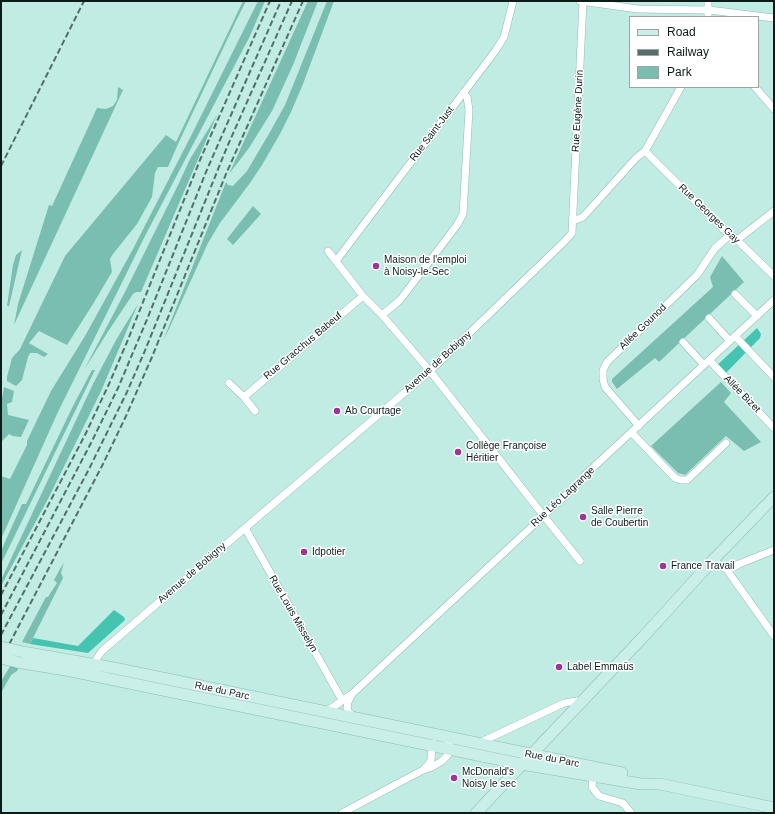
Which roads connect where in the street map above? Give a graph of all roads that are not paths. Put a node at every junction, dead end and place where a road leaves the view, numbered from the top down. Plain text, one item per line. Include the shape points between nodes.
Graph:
1 (513, 1) edge
2 (582, 1) edge
3 (708, 1) edge
4 (639, 5) edge
5 (708, 13) edge
6 (748, 16) edge
7 (759, 17) edge
8 (774, 18) edge
9 (680, 88) edge
10 (756, 88) edge
11 (463, 93) junction
12 (774, 109) edge
13 (645, 150) junction
14 (774, 211) edge
15 (573, 221) junction
16 (730, 235) junction
17 (737, 240) junction
18 (328, 251) dead end
19 (336, 261) junction
20 (774, 276) edge
21 (735, 294) dead end
22 (363, 296) junction
23 (773, 302) edge
24 (382, 315) junction
25 (757, 316) junction
26 (709, 318) dead end
27 (733, 339) junction
28 (683, 342) dead end
29 (707, 362) junction
30 (430, 371) junction
31 (774, 377) edge
32 (229, 383) dead end
33 (244, 397) junction
34 (255, 411) dead end
35 (639, 426) junction
36 (774, 428) edge
37 (632, 433) junction
38 (726, 443) dead end
39 (774, 498) edge
40 (543, 515) junction
41 (245, 528) junction
42 (774, 550) edge
43 (713, 560) junction
44 (580, 561) dead end
45 (727, 570) junction
46 (774, 636) edge
47 (1, 647) edge
48 (1, 658) edge
49 (95, 664) junction
50 (92, 676) junction
51 (352, 694) junction
52 (342, 700) junction
53 (583, 700) junction
54 (326, 712) junction
55 (356, 718) junction
56 (443, 736) junction
57 (479, 743) junction
58 (450, 750) junction
59 (432, 751) junction
60 (530, 755) junction
61 (442, 761) junction
62 (521, 764) junction
63 (423, 770) junction
64 (593, 776) junction
65 (660, 784) junction
66 (774, 808) edge
67 (342, 813) edge
68 (476, 813) edge
69 (631, 813) edge

1 - 11 street, Rue Saint-Just via 504,38
2 - 4 street
2 - 15 street, Rue Eugène Durin
3 - 5 street
4 - 5 street
5 - 6 street
7 - 8 street
9 - 13 street
10 - 12 street
11 - 19 street, Rue Saint-Just
11 - 24 street via 467,98 469,110 463,214 400,300
13 - 15 street via 583,217
13 - 16 street, Rue Georges Gay
14 - 17 street
15 - 30 street, Avenue de Bobigny via 572,233 564,242
16 - 17 street, Rue Georges Gay
16 - 35 street, Allée Gounod via 715,248 697,275 607,362 602,370 605,387
17 - 20 street, Rue Georges Gay
18 - 19 street
19 - 22 street
21 - 25 street
22 - 24 street
22 - 33 street, Rue Gracchus Babeuf
23 - 25 street, Rue Léo Lagrange
24 - 30 street
25 - 27 street, Rue Léo Lagrange
26 - 27 street
27 - 29 street, Rue Léo Lagrange
27 - 31 street
28 - 29 street, Allée Bizet
29 - 35 street, Rue Léo Lagrange
29 - 36 street, Allée Bizet
30 - 40 street
30 - 41 street, Avenue de Bobigny
32 - 33 street
33 - 34 street
35 - 37 street, Rue Léo Lagrange
37 - 38 street via 675,478 681,480 687,480
37 - 40 street, Rue Léo Lagrange
39 - 43 main road
40 - 44 street
40 - 51 street, Rue Léo Lagrange
41 - 49 street, Avenue de Bobigny via 102,651
41 - 52 street, Rue Louis Misselyn
42 - 45 street
43 - 45 street
43 - 53 main road
45 - 46 street
47 - 49 main road, Rue du Parc, bridge
48 - 50 main road, Rue du Parc, bridge
49 - 50 street, Avenue de Bobigny
49 - 54 main road, Rue du Parc
50 - 59 main road, Rue du Parc
51 - 52 street, Rue Léo Lagrange
51 - 55 street via 347,708
52 - 54 street, Rue Léo Lagrange
53 - 57 street via 564,703
53 - 60 main road
54 - 55 main road, Rue du Parc
55 - 56 main road, Rue du Parc
56 - 57 main road, Rue du Parc
56 - 58 street via 448,741
56 - 59 street via 436,739
57 - 60 main road, Rue du Parc
58 - 59 main road, Rue du Parc
58 - 61 street
58 - 62 main road, Rue du Parc
59 - 61 street via 434,759
59 - 63 street via 431,760
60 - 62 main road
60 - 65 main road, Rue du Parc via 645,778
61 - 63 street
62 - 64 main road, Rue du Parc
62 - 68 main road
63 - 67 street
64 - 65 main road, Rue du Parc via 641,784
64 - 69 street via 592,787 599,796 623,803
65 - 66 main road, Rue du Parc

